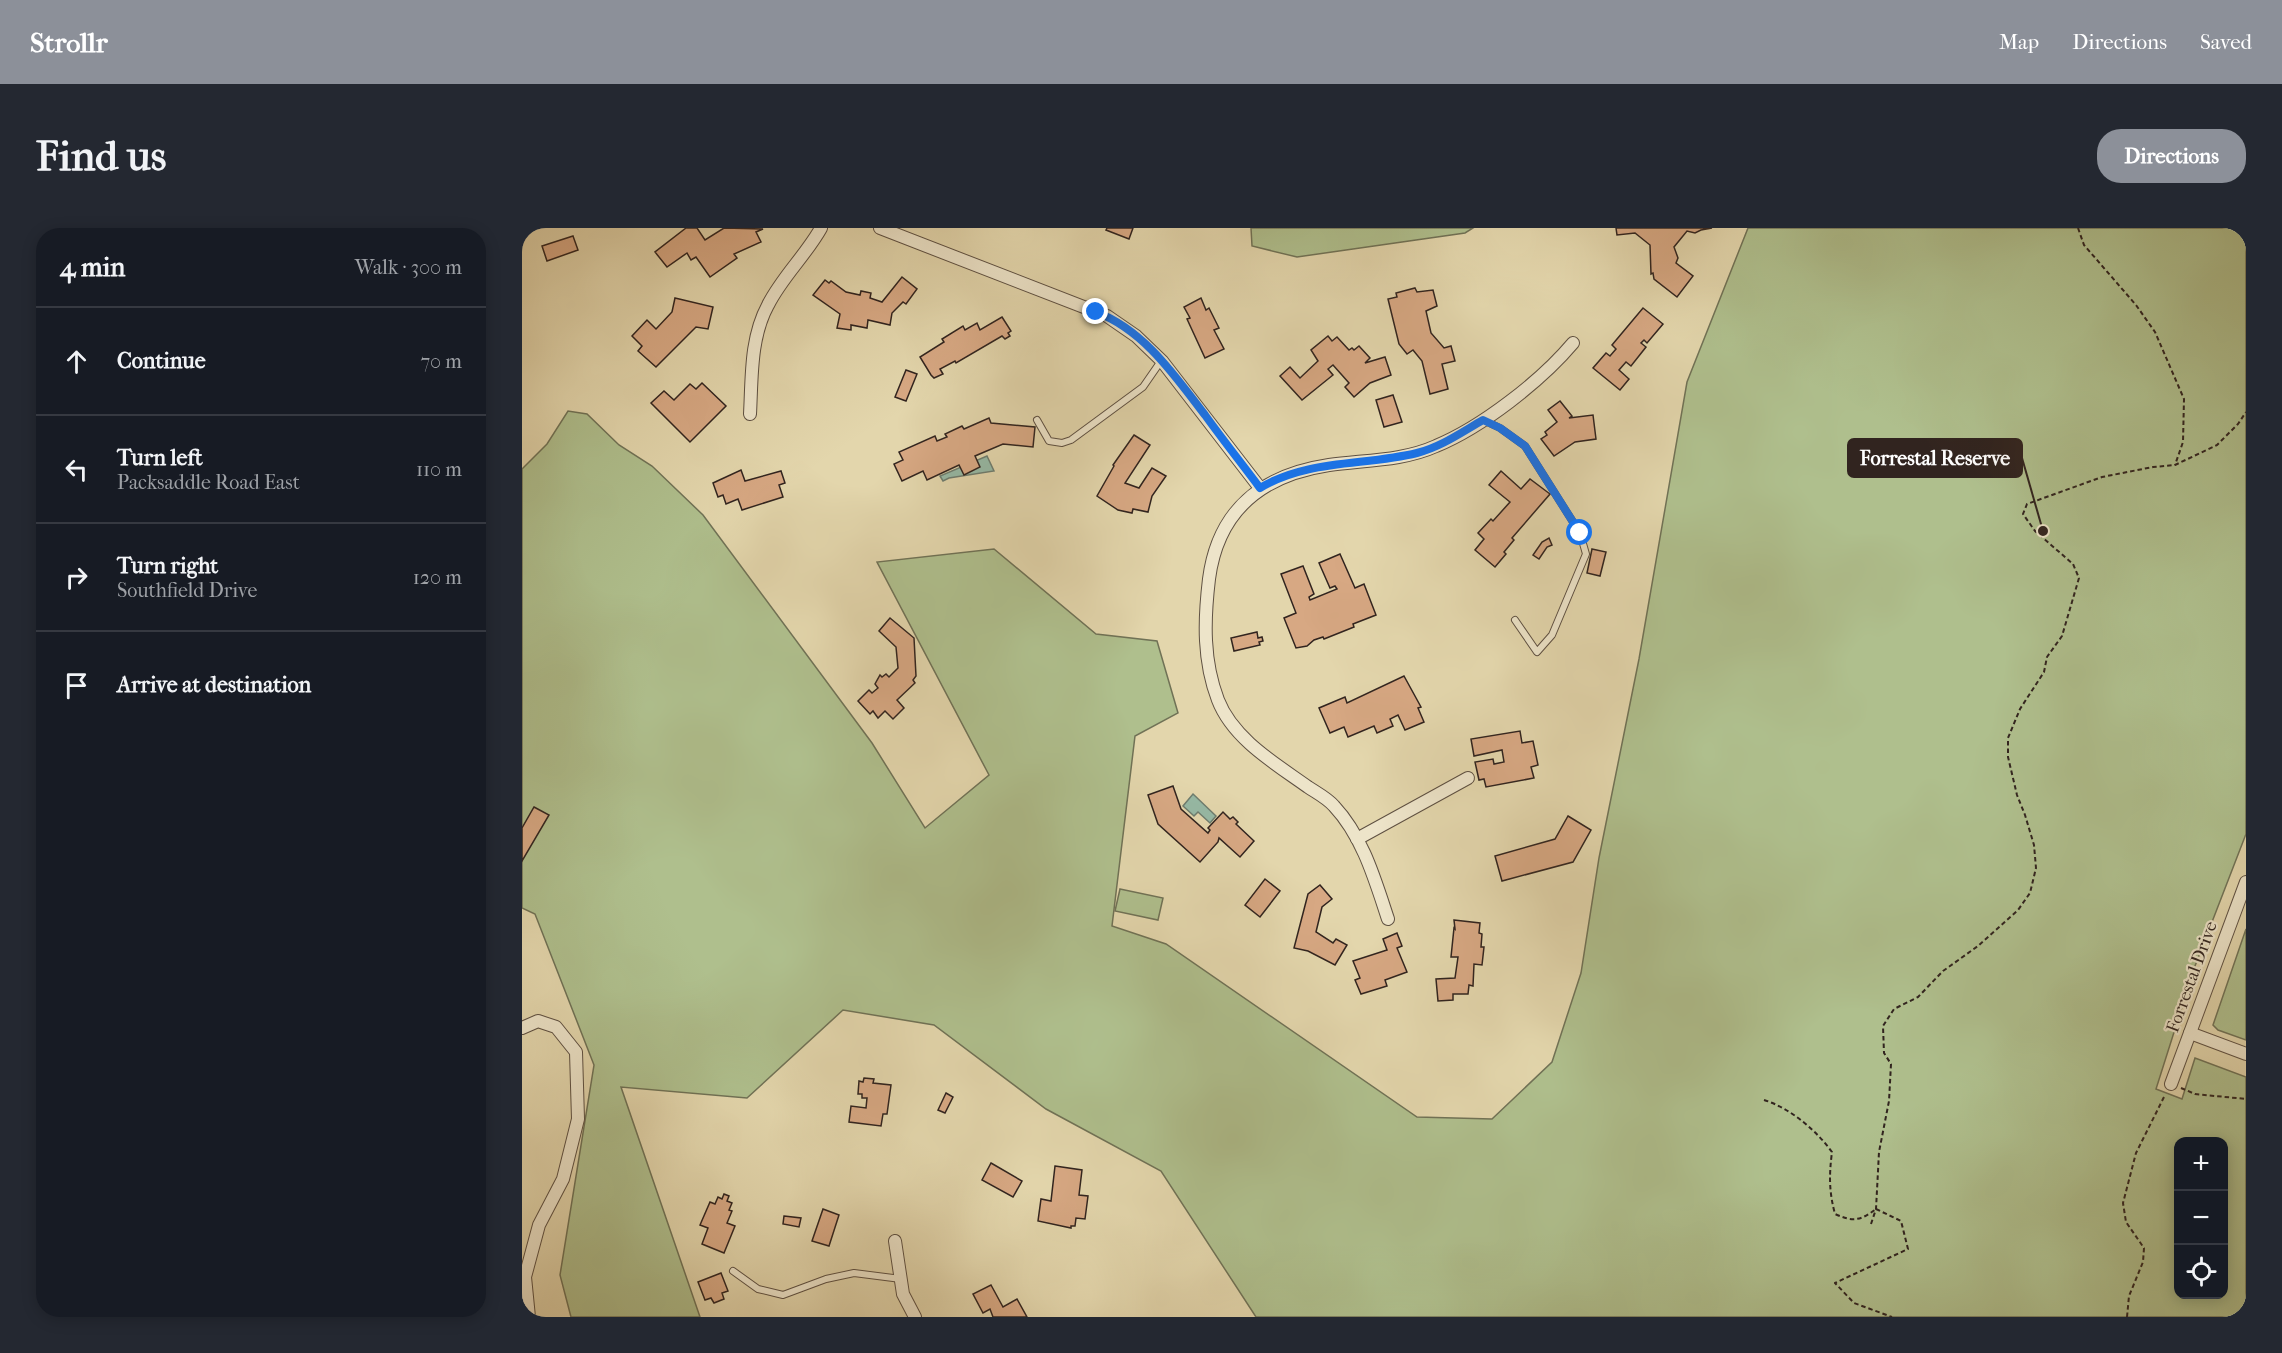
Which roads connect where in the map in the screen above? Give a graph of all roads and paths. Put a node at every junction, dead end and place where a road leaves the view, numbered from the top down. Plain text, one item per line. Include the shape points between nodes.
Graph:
1 (821, 228) edge
2 (880, 228) edge
3 (2078, 228) edge
4 (1573, 343) dead end
5 (1162, 361) junction
6 (2246, 412) edge
7 (750, 414) dead end
8 (1037, 420) dead end
9 (1483, 420) junction
10 (2175, 465) junction
11 (1260, 488) junction
12 (1515, 620) dead end
13 (1468, 778) dead end
14 (1357, 839) junction
15 (2246, 882) edge
16 (1388, 919) dead end
17 (522, 1028) edge
18 (2190, 1033) junction
19 (2246, 1054) edge
20 (2171, 1084) junction
21 (2246, 1099) edge
22 (1764, 1100) dead end
23 (1876, 1209) junction
24 (1871, 1224) dead end
25 (895, 1241) dead end
26 (733, 1271) dead end
27 (902, 1279) junction
28 (2246, 1308) edge
29 (529, 1317) edge
30 (915, 1317) edge
31 (1892, 1317) edge
32 (2127, 1317) edge
33 (2238, 1317) edge

1 - 7 street via 783,280 759,324
2 - 5 street via 1107,316
3 - 10 path via 2084,245 2155,332 2184,399 2183,442
4 - 9 street via 1557,362
5 - 8 lane via 1143,387 1071,440 1049,441
5 - 11 street
6 - 10 path via 2217,446
9 - 11 street via 1418,453 1304,470
9 - 12 lane via 1525,446 1580,533 1586,554 1552,635 1537,652
10 - 23 path via 2102,477 2027,504 2023,513 2035,531 2073,564 2079,578 2062,636 2047,657 2044,672 2020,709 2008,738 2008,757 2034,845 2036,868 2030,893 2018,910 1978,946 1943,970 1918,997 1894,1009 1883,1026 1884,1053 1891,1064 1890,1101 1879,1152
11 - 14 street via 1224,528 1212,560 1206,619 1209,674 1222,709 1241,735 1332,804
13 - 14 street
14 - 16 street
15 - 18 street, Forrestal Drive
17 - 29 street via 538,1021 556,1027 576,1052 578,1119 563,1179 540,1225 525,1276
18 - 19 street
18 - 20 street, Forrestal Drive
20 - 21 path via 2195,1094
20 - 32 path via 2136,1153 2123,1203 2127,1222 2144,1248 2143,1262 2129,1296
22 - 23 path via 1779,1105 1822,1138 1832,1152 1829,1184 1835,1214 1849,1220
23 - 24 path
23 - 31 path via 1900,1221 1908,1249 1835,1283 1854,1303
25 - 27 street
26 - 27 lane via 758,1289 783,1295 854,1273
27 - 30 street via 903,1294
28 - 33 path

